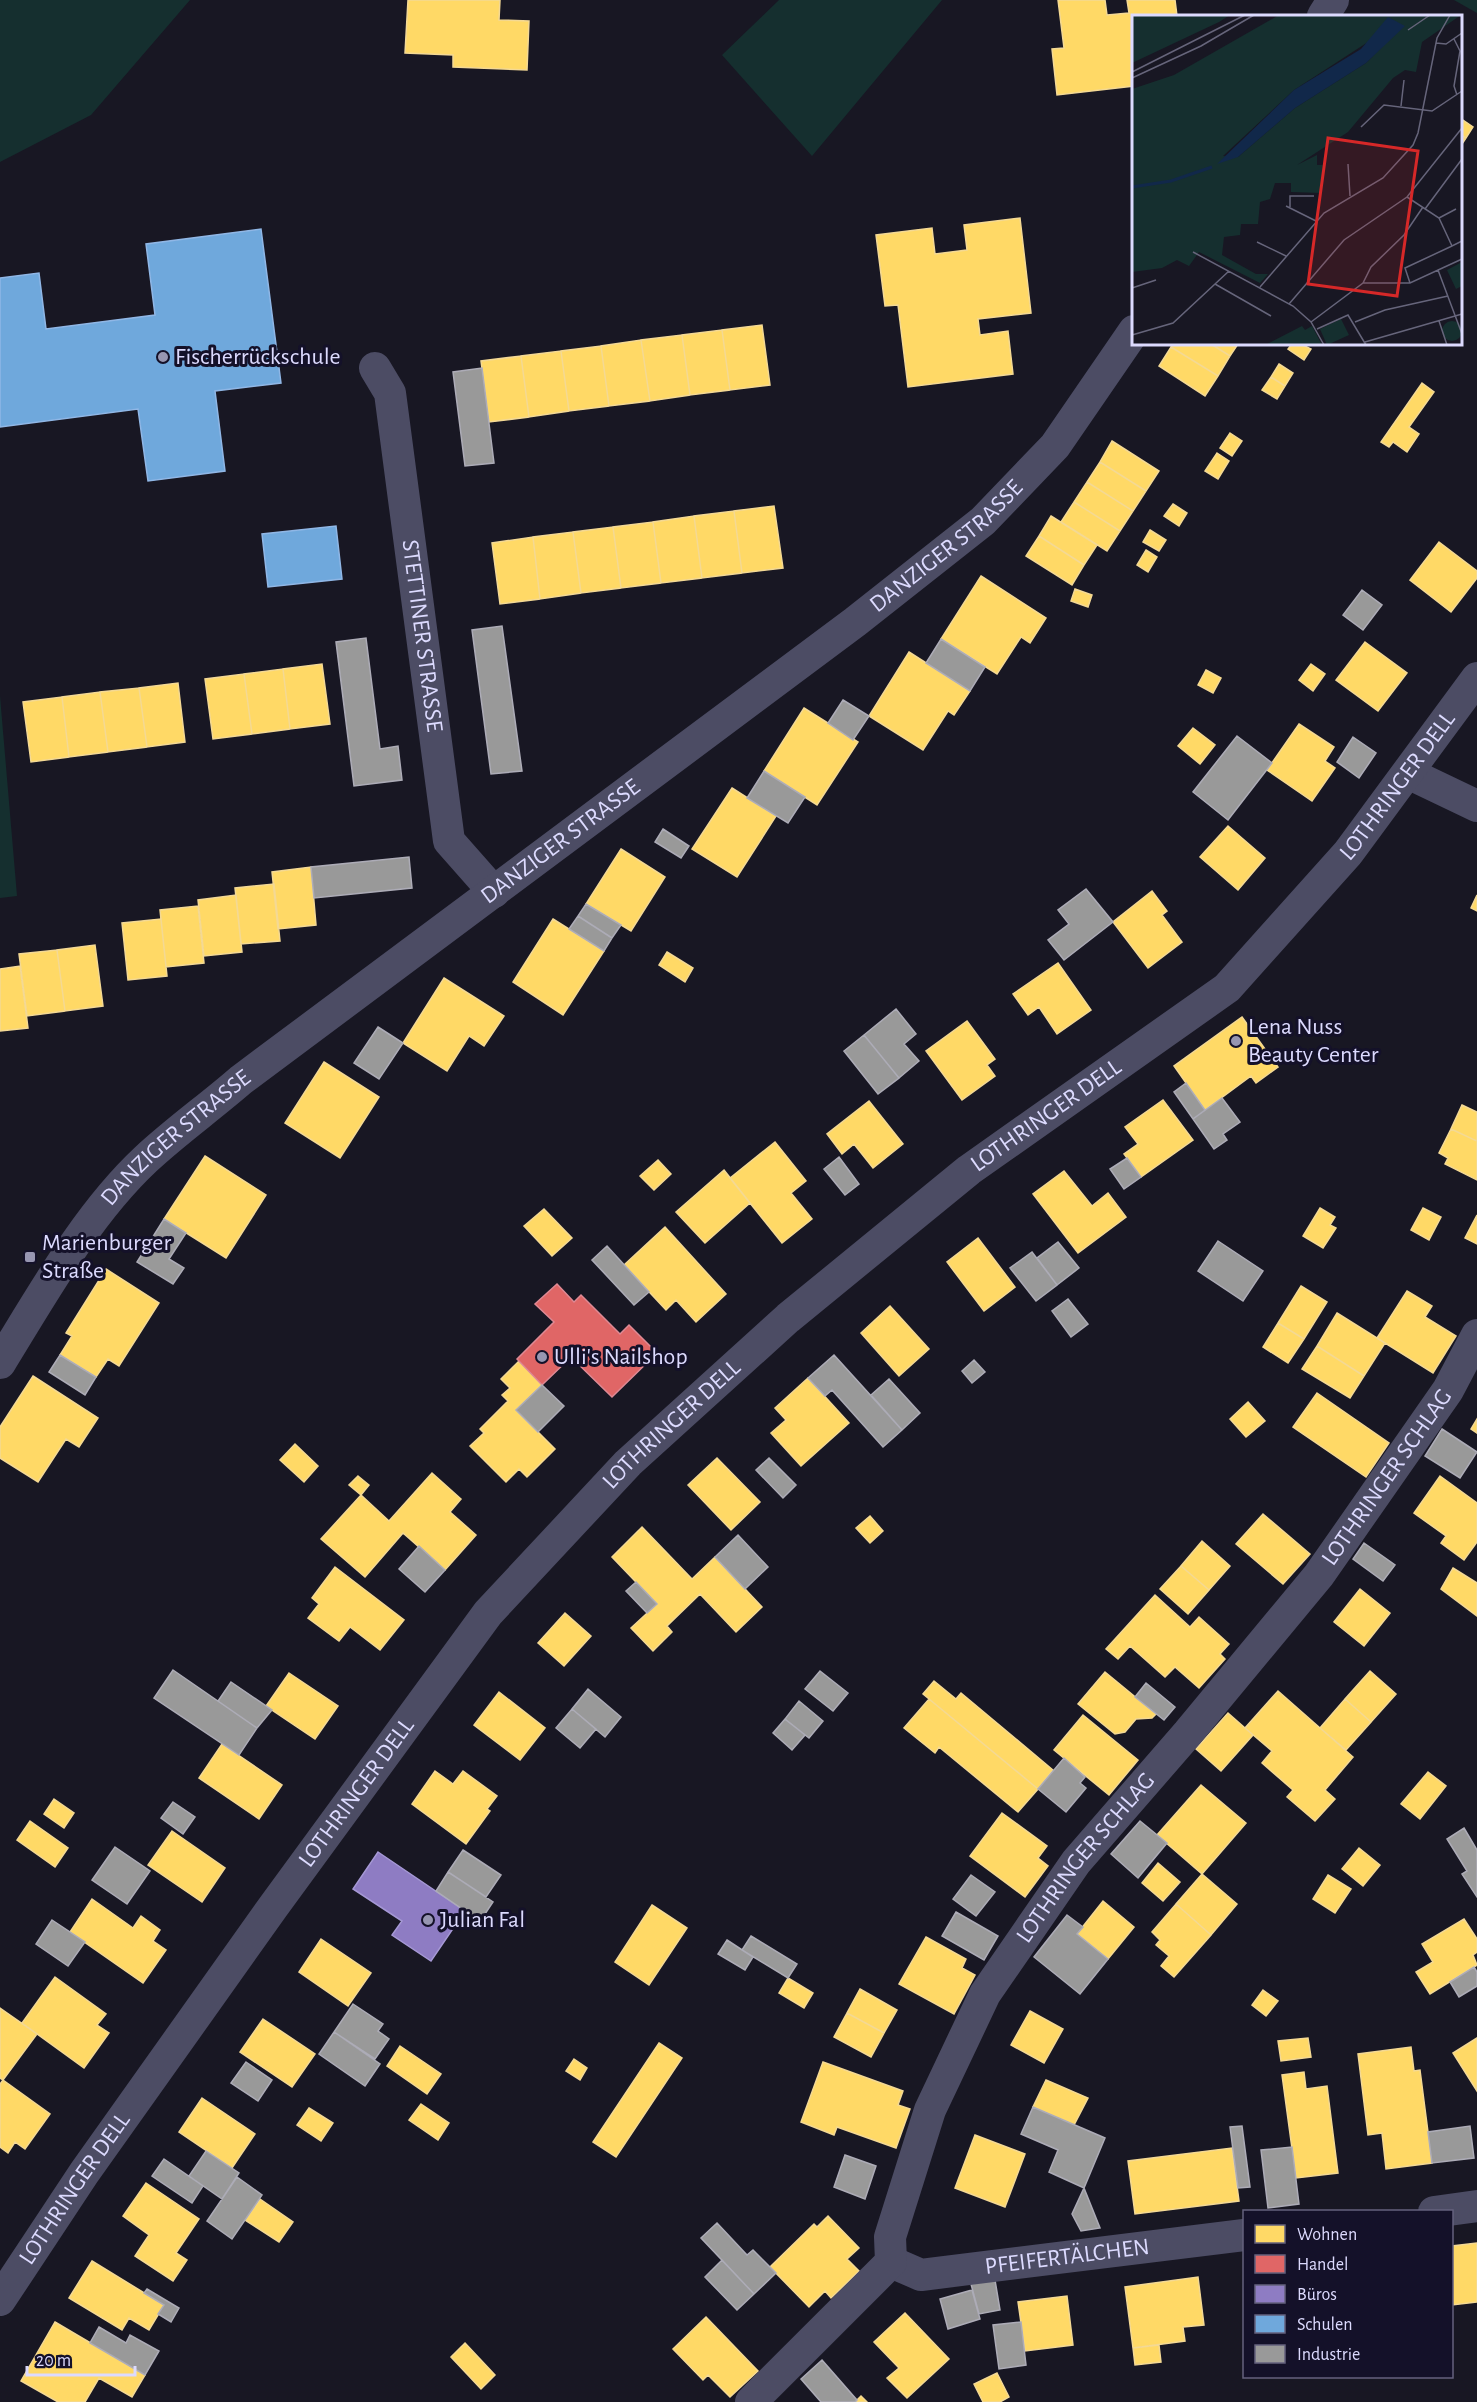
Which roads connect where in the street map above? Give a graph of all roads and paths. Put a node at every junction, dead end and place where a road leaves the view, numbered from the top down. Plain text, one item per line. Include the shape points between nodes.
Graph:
1 (1333, 0) edge
2 (1324, 15) edge
3 (1132, 334) edge
4 (375, 368) dead end
5 (1477, 678) edge
6 (1408, 773) junction
7 (1477, 806) edge
8 (494, 892) junction
9 (1477, 1335) edge
10 (0, 1363) edge
11 (1477, 2206) edge
12 (1443, 2210) edge
13 (1243, 2235) edge
14 (891, 2262) junction
15 (0, 2300) edge
16 (751, 2402) edge

1 - 2 street
3 - 8 street, DANZIGER STRASSE via 1055,446 984,520 855,622
4 - 8 street, STETTINER STRASSE via 390,393 449,841
5 - 6 street, LOTHRINGER DELL
6 - 7 street
6 - 15 street, LOTHRINGER DELL via 1348,854 1227,988 969,1170 788,1318 628,1463 488,1613 84,2173
8 - 10 street, DANZIGER STRASSE via 241,1080 145,1160 97,1216 53,1277
9 - 14 street, LOTHRINGER SCHLAG via 1448,1390 1319,1575 1076,1862 985,1994 930,2110 890,2237
11 - 12 street
13 - 14 street, PFEIFERTÄLCHEN via 921,2275
14 - 16 street

